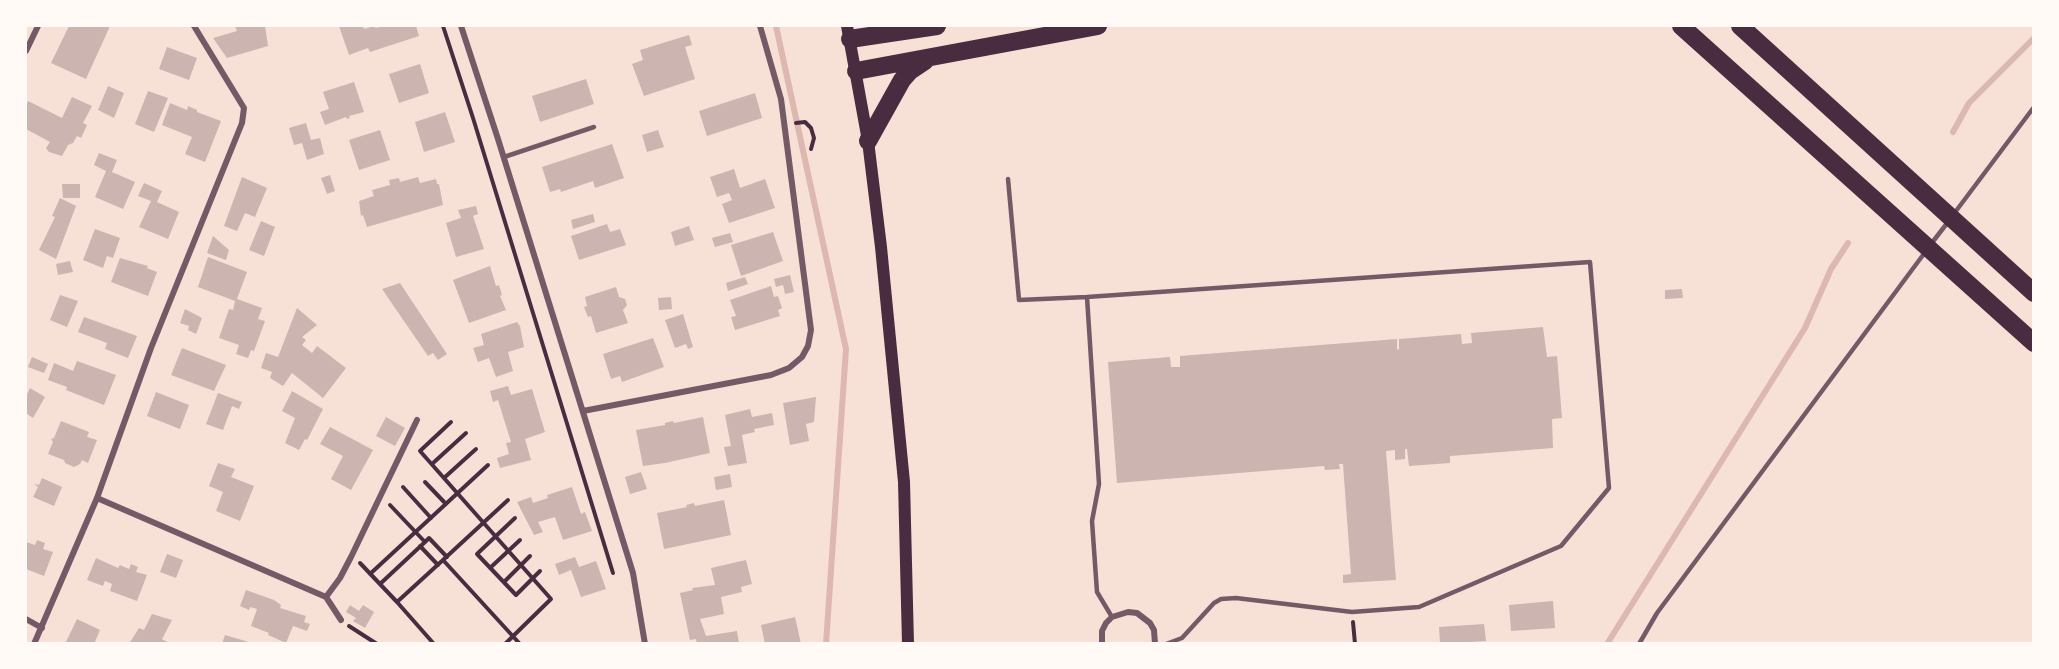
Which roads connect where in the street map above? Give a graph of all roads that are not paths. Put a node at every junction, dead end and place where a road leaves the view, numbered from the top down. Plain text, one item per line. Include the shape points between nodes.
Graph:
1 (194, 26) edge
2 (460, 26) edge
3 (760, 26) edge
4 (937, 26) edge
5 (1098, 26) edge
6 (1670, 26) edge
7 (1681, 26) edge
8 (1740, 26) edge
9 (35, 27) edge
10 (848, 32) edge
11 (26, 51) edge
12 (932, 57) junction
13 (1730, 68) junction
14 (856, 71) junction
15 (2034, 107) edge
16 (594, 128) dead end
17 (868, 141) junction
18 (504, 157) junction
19 (1008, 179) dead end
20 (2034, 293) edge
21 (1087, 297) junction
22 (2034, 343) edge
23 (583, 411) junction
24 (417, 420) dead end
25 (97, 498) junction
26 (326, 597) junction
27 (1112, 617) junction
28 (26, 619) edge
29 (341, 620) road end
30 (42, 628) junction
31 (34, 644) edge
32 (645, 644) edge
33 (908, 644) edge
34 (1102, 644) edge
35 (1155, 644) edge
36 (1166, 644) edge
37 (1639, 644) edge

1 - 25 street via 244,108 242,123 151,348
2 - 18 street
3 - 23 street via 781,99 811,330 808,346 789,368 771,375
4 - 10 highway
5 - 12 highway
6 - 13 highway
7 - 13 highway
8 - 20 highway
9 - 11 street
10 - 14 main road
12 - 14 highway
12 - 17 highway via 902,80
13 - 22 highway
14 - 17 main road
15 - 37 lane via 1657,613
16 - 18 lane
17 - 33 main road via 904,482
18 - 23 street
19 - 21 lane via 1019,300
21 - 27 lane via 1099,484 1092,521 1095,567 1097,592
21 - 36 lane via 1590,262 1609,488 1561,546 1419,607 1352,612 1221,598 1182,638
23 - 32 street via 633,573
24 - 26 street via 351,557
25 - 26 street
25 - 30 street
26 - 29 street
27 - 34 street via 1102,631
27 - 35 street via 1128,612 1144,617 1154,630
28 - 30 street
30 - 31 street

